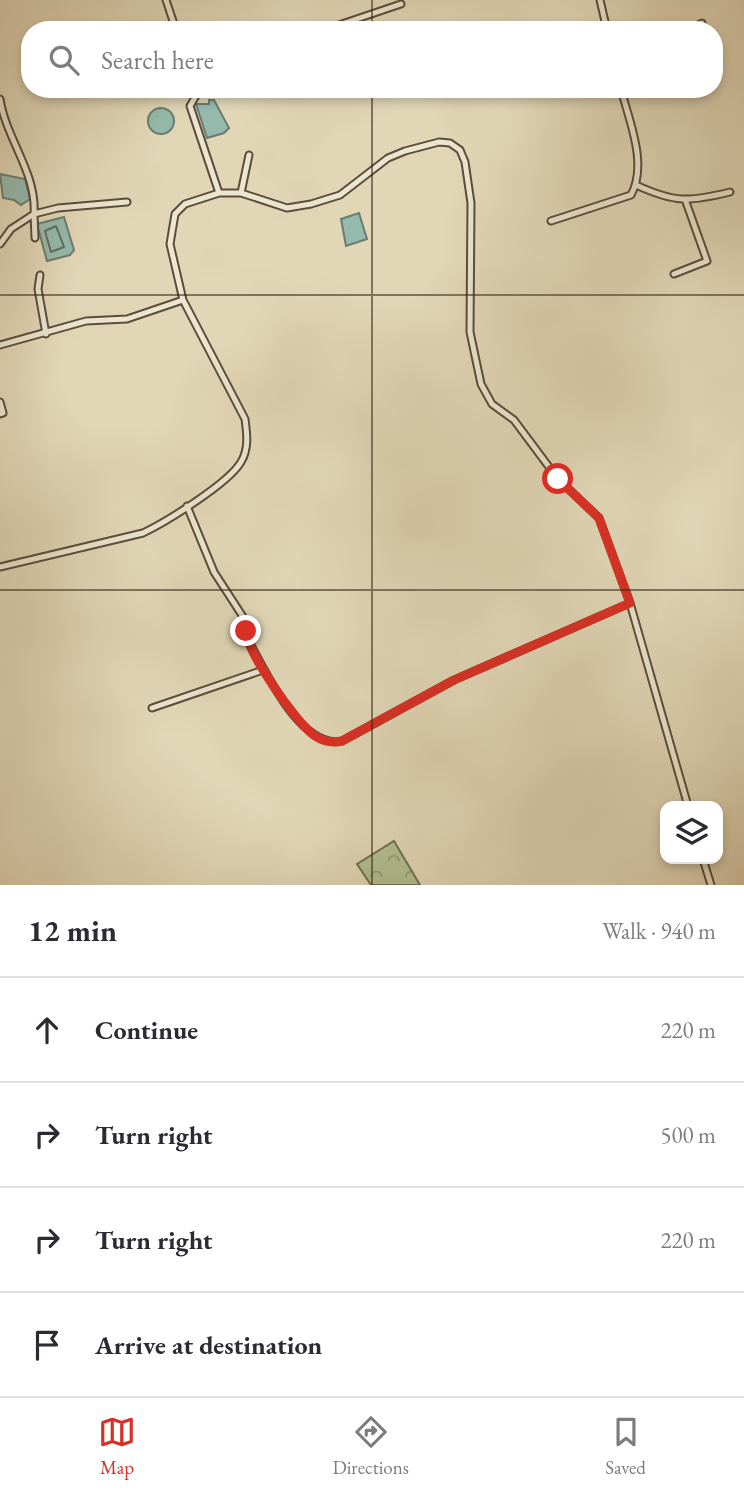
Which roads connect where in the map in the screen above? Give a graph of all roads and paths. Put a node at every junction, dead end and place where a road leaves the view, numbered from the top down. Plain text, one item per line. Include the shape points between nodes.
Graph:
1 (166, 0) edge
2 (600, 0) edge
3 (401, 4) dead end
4 (173, 21) edge
5 (351, 21) edge
6 (605, 21) edge
7 (195, 98) edge
8 (623, 98) edge
9 (0, 99) edge
10 (249, 155) dead end
11 (636, 186) junction
12 (730, 192) dead end
13 (219, 193) junction
14 (241, 193) junction
15 (127, 202) dead end
16 (686, 202) junction
17 (34, 214) junction
18 (551, 222) dead end
19 (35, 238) dead end
20 (0, 244) edge
21 (674, 274) dead end
22 (40, 275) dead end
23 (183, 300) junction
24 (46, 334) junction
25 (0, 345) edge
26 (0, 402) edge
27 (0, 414) edge
28 (187, 506) junction
29 (0, 567) edge
30 (630, 603) junction
31 (262, 670) junction
32 (152, 708) dead end
33 (687, 801) edge
34 (705, 864) edge
35 (711, 885) edge

1 - 4 street
2 - 6 street
3 - 5 street
7 - 13 street via 190,106
8 - 11 street via 638,161
9 - 17 street via 7,130 29,177
10 - 14 street
11 - 16 street
11 - 18 street via 631,195
12 - 16 street
13 - 14 street
13 - 23 street via 184,204 171,225 173,261
14 - 30 street via 287,208 311,204 340,195 388,158 405,151 439,142 460,150 471,203 470,332 481,384 492,404 514,420 558,479 599,518
15 - 17 street
16 - 21 street via 707,261
17 - 19 street
17 - 20 street via 11,229
22 - 24 street
23 - 24 street via 136,316 86,321
23 - 28 street via 244,419 247,437 241,463 231,475
24 - 25 street
26 - 27 street
28 - 29 street via 160,525 127,539
28 - 31 street via 214,572 243,614 245,634
30 - 31 street via 454,680 336,742 312,733
30 - 33 street
31 - 32 street
34 - 35 street

